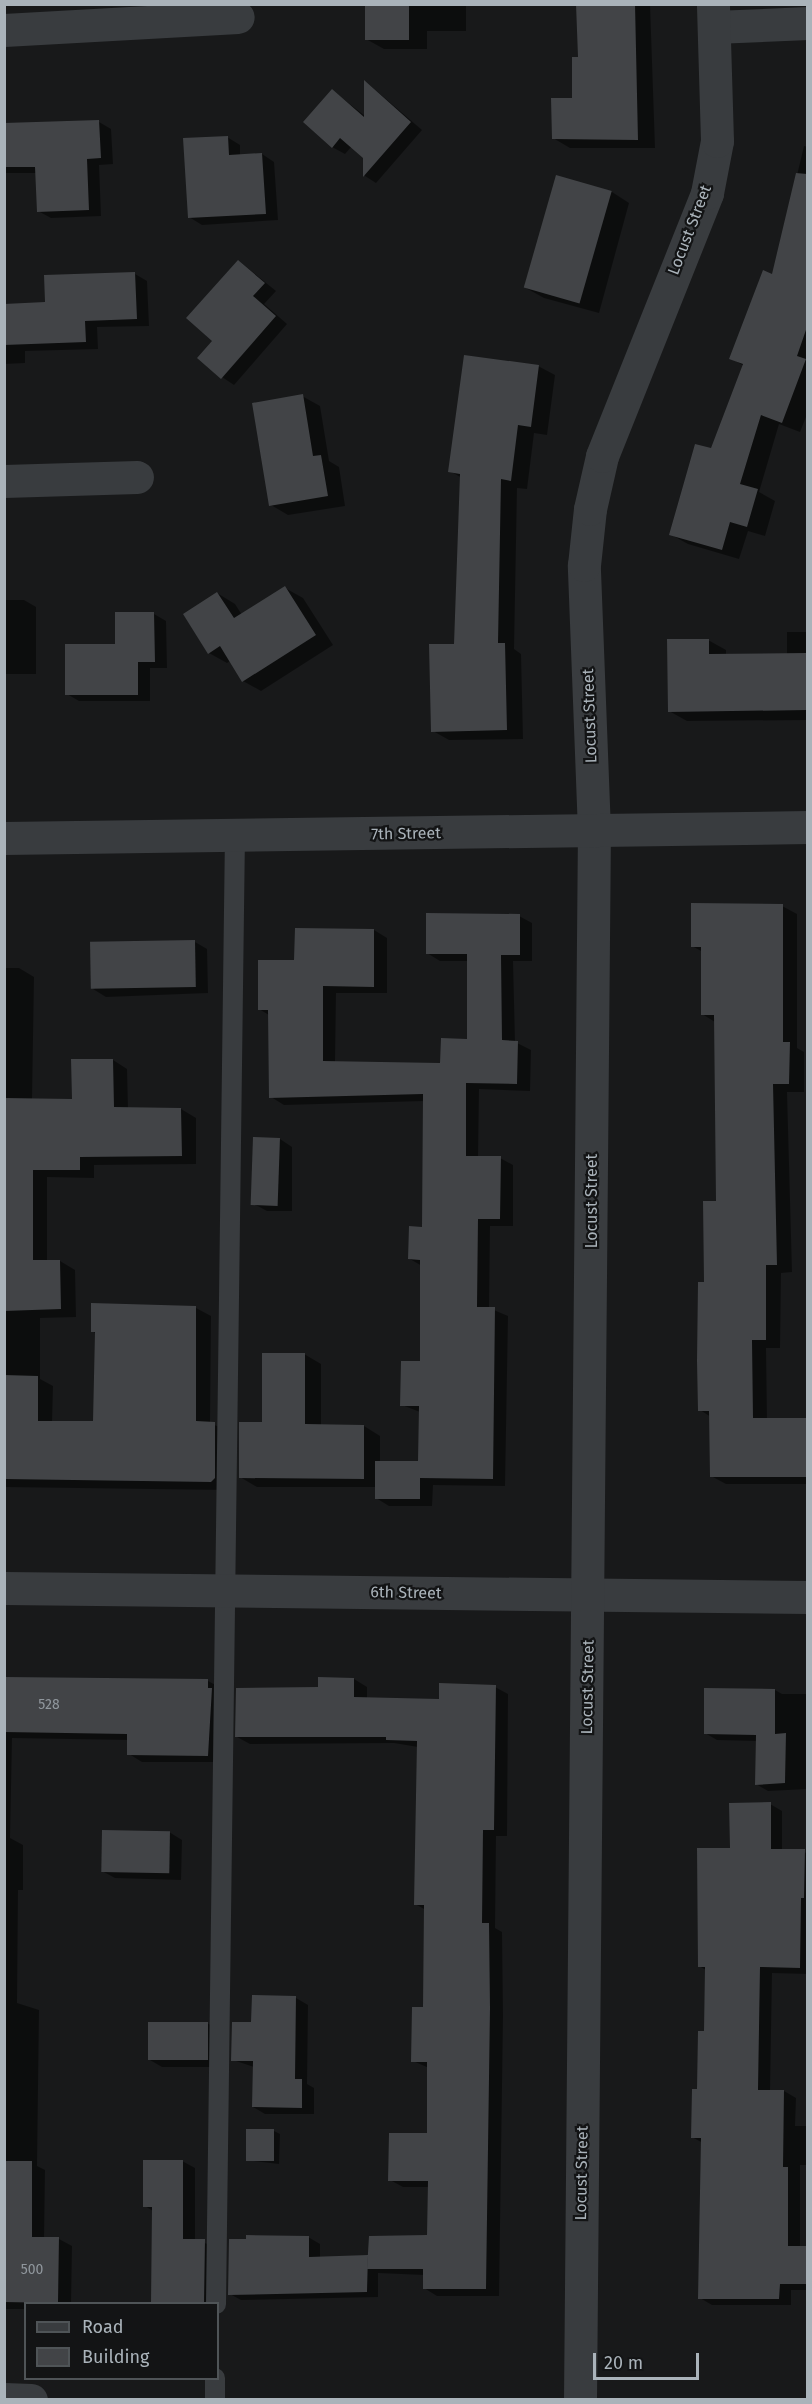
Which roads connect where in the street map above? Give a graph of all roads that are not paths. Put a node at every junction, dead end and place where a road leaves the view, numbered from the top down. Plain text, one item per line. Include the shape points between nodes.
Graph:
1 (713, 16) edge
2 (238, 17) dead end
3 (807, 23) edge
4 (4, 30) edge
5 (137, 477) dead end
6 (4, 481) edge
7 (807, 827) edge
8 (594, 831) junction
9 (235, 836) junction
10 (4, 838) edge
11 (4, 1588) edge
12 (225, 1591) junction
13 (589, 1595) junction
14 (807, 1597) edge
15 (216, 2302) edge
16 (215, 2380) edge
17 (4, 2399) edge
18 (31, 2400) edge
19 (215, 2400) edge
20 (580, 2400) edge

1 - 3 street, Locust Street
1 - 8 street, Locust Street via 717,141 707,193 622,399 602,456 590,509 584,565
2 - 4 street
5 - 6 street
7 - 8 street, 7th Street
8 - 9 street, 7th Street
8 - 13 street, Locust Street
9 - 10 street, 7th Street
9 - 12 lane
11 - 12 street, 6th Street
12 - 13 street, 6th Street
12 - 15 lane
13 - 14 street, 6th Street
13 - 20 street, Locust Street
16 - 19 lane
17 - 18 street

